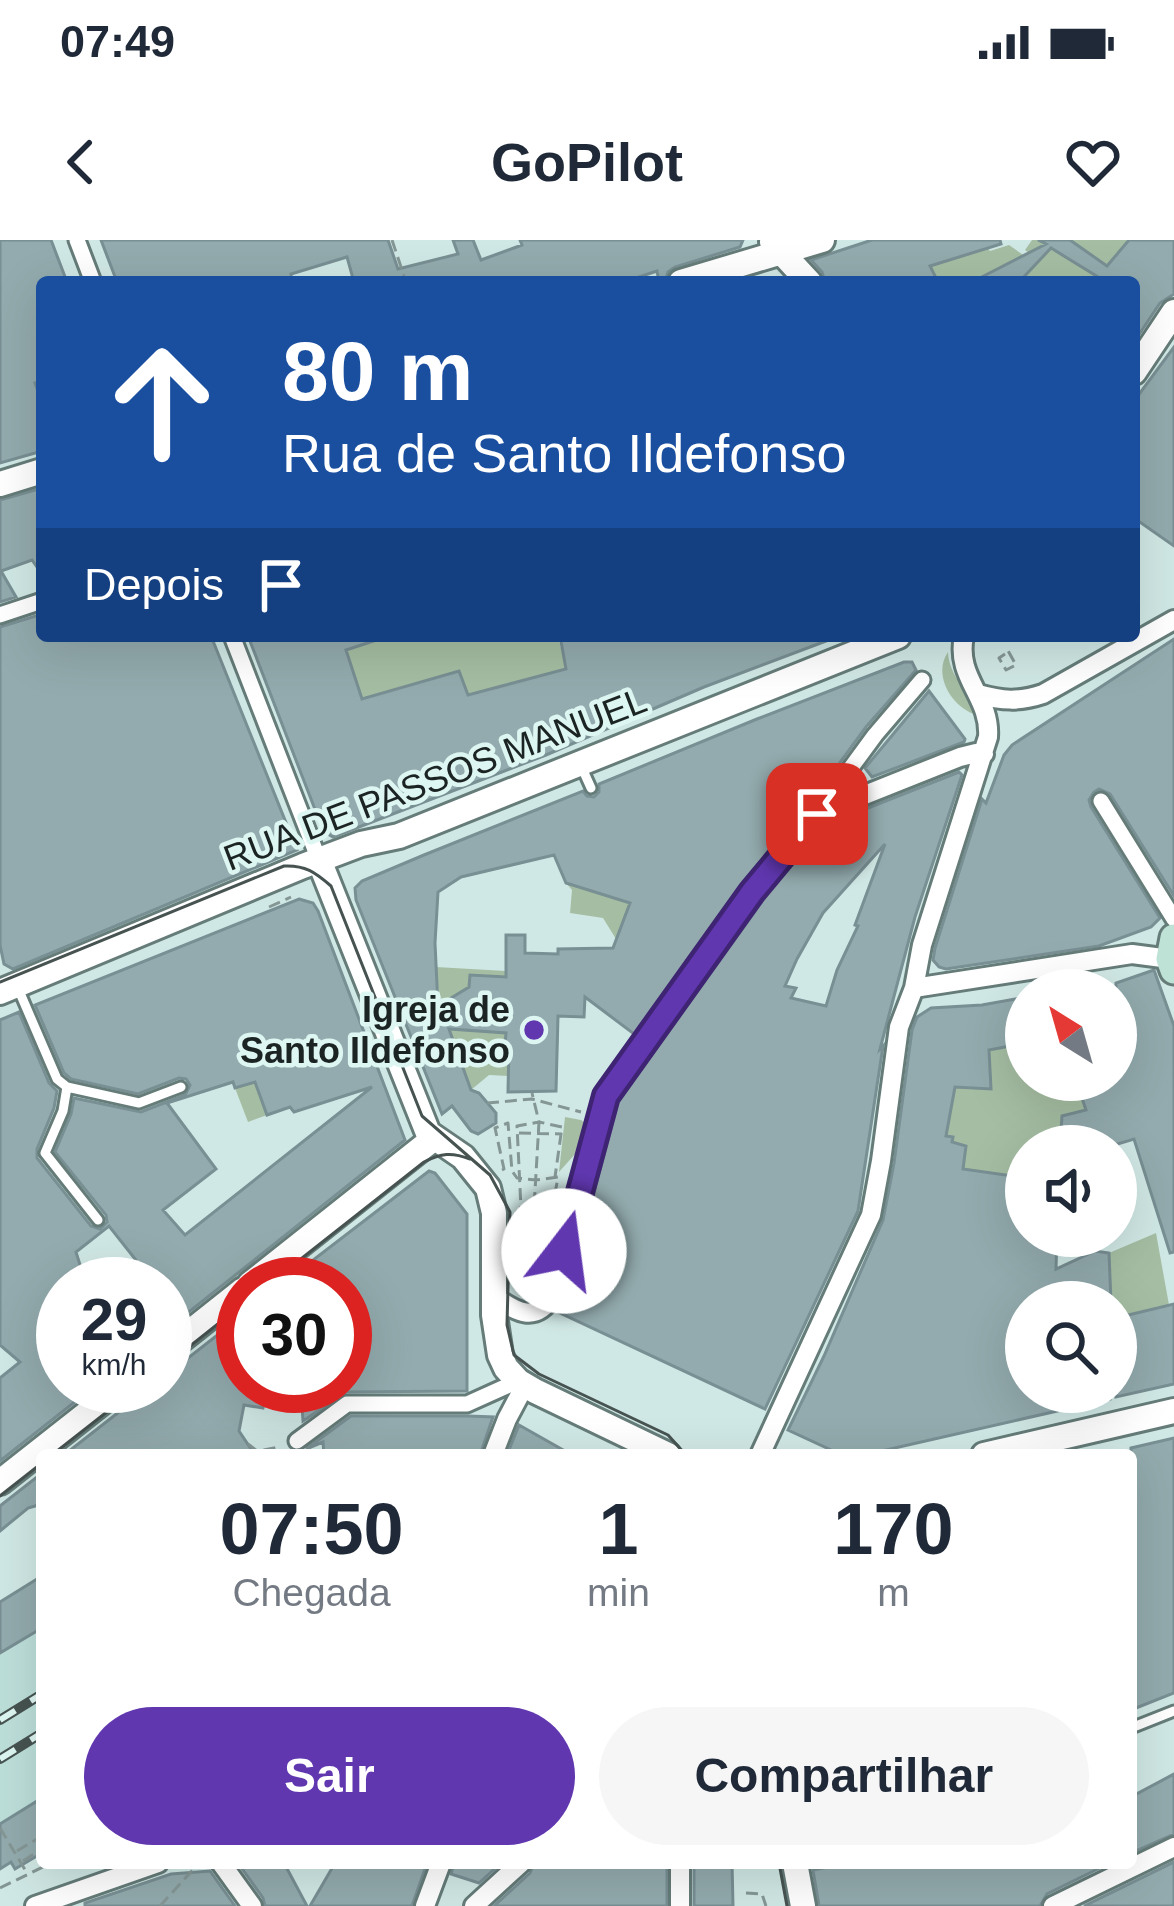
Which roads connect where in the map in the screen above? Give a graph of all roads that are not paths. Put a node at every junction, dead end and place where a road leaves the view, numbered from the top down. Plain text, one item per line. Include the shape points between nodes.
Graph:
1 (77, 240) edge
2 (822, 240) edge
3 (776, 246) edge
4 (91, 276) edge
5 (697, 276) edge
6 (803, 276) edge
7 (1174, 312) edge
8 (1140, 363) edge
9 (36, 473) edge
10 (0, 484) edge
11 (36, 603) edge
12 (0, 616) edge
13 (1174, 620) edge
14 (1140, 639) edge
15 (234, 642) edge
16 (883, 642) edge
17 (964, 642) edge
18 (1135, 642) edge
19 (922, 680) dead end
20 (978, 694) junction
21 (984, 754) junction
22 (580, 763) junction
23 (591, 788) dead end
24 (1101, 801) dead end
25 (817, 814) junction
26 (319, 860) junction
27 (1174, 919) edge
28 (1173, 956) edge
29 (5, 988) edge
30 (914, 988) junction
31 (67, 1087) junction
32 (182, 1087) dead end
33 (433, 1138) junction
34 (98, 1220) dead end
35 (284, 1257) edge
36 (496, 1297) junction
37 (216, 1311) edge
38 (192, 1331) edge
39 (522, 1383) junction
40 (1174, 1411) edge
41 (88, 1413) edge
42 (290, 1444) road end
43 (42, 1449) edge
44 (495, 1449) edge
45 (656, 1449) edge
46 (763, 1449) edge
47 (1011, 1449) edge
48 (36, 1454) edge
49 (0, 1482) edge
50 (1174, 1711) edge
51 (1137, 1726) edge
52 (1174, 1847) edge
53 (1137, 1865) edge
54 (141, 1869) edge
55 (225, 1869) edge
56 (439, 1869) edge
57 (513, 1869) edge
58 (680, 1869) edge
59 (796, 1869) edge
60 (1129, 1869) edge
61 (35, 1906) edge
62 (253, 1906) edge
63 (425, 1906) edge
64 (473, 1906) edge
65 (680, 1906) edge
66 (803, 1906) edge
67 (1053, 1906) edge

1 - 4 street
2 - 3 street
3 - 5 street
3 - 6 street
7 - 8 street
9 - 10 street
11 - 12 street
13 - 14 street
15 - 26 street
16 - 22 street, RUA DE PASSOS MANUEL
17 - 20 street via 962,663
18 - 20 street via 1043,694 1007,701
19 - 25 street
20 - 21 street via 989,725
21 - 25 street
21 - 30 street
22 - 23 lane
22 - 26 street, RUA DE PASSOS MANUEL
24 - 27 street
25 - 36 street via 606,1096 548,1304 528,1313
26 - 29 street, RUA DE PASSOS MANUEL
26 - 33 street
28 - 30 street via 1132,954
29 - 31 lane
30 - 46 street via 898,1027 871,1215
31 - 32 lane via 139,1102
31 - 34 lane via 45,1153
33 - 35 street
33 - 36 street via 463,1157 488,1188
36 - 39 street via 500,1355
37 - 38 street
39 - 42 street via 467,1404 347,1403
39 - 44 street
39 - 45 street
40 - 47 street
41 - 43 street
48 - 49 street
50 - 51 lane
52 - 53 street
54 - 61 street
55 - 62 street
56 - 63 street
57 - 64 street
58 - 65 street
59 - 66 street
60 - 67 street

